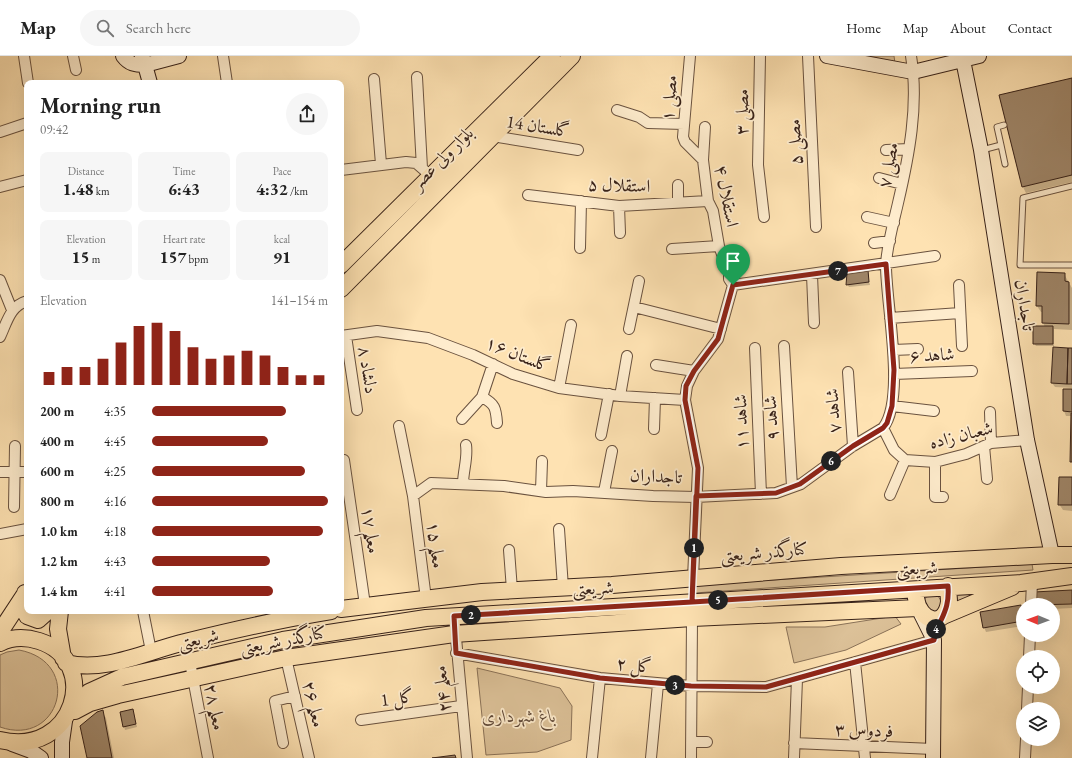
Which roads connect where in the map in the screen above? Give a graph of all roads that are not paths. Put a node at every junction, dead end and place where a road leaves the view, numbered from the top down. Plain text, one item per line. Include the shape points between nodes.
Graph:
1 (24, 56) edge
2 (73, 56) edge
3 (123, 56) edge
4 (179, 56) edge
5 (222, 56) edge
6 (552, 56) edge
7 (572, 56) edge
8 (690, 56) edge
9 (760, 56) edge
10 (808, 56) edge
11 (827, 56) edge
12 (911, 56) edge
13 (979, 56) edge
14 (143, 60) edge
15 (963, 60) junction
16 (76, 70) dead end
17 (914, 72) junction
18 (417, 77) dead end
19 (374, 79) dead end
20 (28, 80) edge
21 (149, 80) edge
22 (226, 80) edge
23 (617, 110) dead end
24 (684, 124) junction
25 (24, 125) edge
26 (1004, 126) dead end
27 (706, 127) dead end
28 (0, 132) edge
29 (492, 136) junction
30 (1001, 145) junction
31 (909, 149) junction
32 (578, 150) dead end
33 (886, 150) dead end
34 (981, 150) junction
35 (703, 160) junction
36 (381, 164) junction
37 (1005, 164) dead end
38 (344, 170) edge
39 (427, 172) junction
40 (879, 178) dead end
41 (24, 181) edge
42 (902, 184) junction
43 (678, 185) dead end
44 (0, 186) edge
45 (1072, 186) edge
46 (528, 195) dead end
47 (581, 201) junction
48 (708, 201) junction
49 (678, 202) junction
50 (619, 206) junction
51 (764, 217) dead end
52 (867, 217) dead end
53 (894, 223) junction
54 (816, 227) dead end
55 (620, 233) dead end
56 (890, 241) junction
57 (874, 243) dead end
58 (719, 246) junction
59 (580, 248) dead end
60 (672, 249) dead end
61 (935, 256) dead end
62 (344, 262) edge
63 (886, 264) junction
64 (1072, 265) edge
65 (812, 275) junction
66 (0, 280) edge
67 (640, 281) dead end
68 (733, 285) junction
69 (959, 285) dead end
70 (344, 286) edge
71 (24, 302) edge
72 (634, 307) junction
73 (12, 310) junction
74 (960, 314) junction
75 (890, 318) junction
76 (814, 323) dead end
77 (571, 326) dead end
78 (630, 329) dead end
79 (721, 329) junction
80 (344, 336) edge
81 (0, 337) edge
82 (344, 341) edge
83 (784, 346) dead end
84 (962, 346) dead end
85 (755, 348) dead end
86 (918, 349) dead end
87 (892, 350) junction
88 (627, 356) dead end
89 (493, 364) junction
90 (656, 365) dead end
91 (694, 371) junction
92 (972, 371) dead end
93 (848, 372) dead end
94 (894, 374) junction
95 (560, 388) junction
96 (609, 394) junction
97 (620, 396) junction
98 (482, 397) junction
99 (655, 398) junction
100 (685, 400) junction
101 (892, 406) junction
102 (357, 410) dead end
103 (934, 411) dead end
104 (990, 412) dead end
105 (462, 419) dead end
106 (497, 423) dead end
107 (398, 426) dead end
108 (883, 428) junction
109 (654, 429) dead end
110 (601, 435) dead end
111 (1027, 440) junction
112 (988, 444) junction
113 (466, 445) dead end
114 (15, 446) dead end
115 (853, 446) junction
116 (612, 451) dead end
117 (344, 460) dead end
118 (905, 460) junction
119 (542, 461) dead end
120 (935, 462) junction
121 (0, 472) edge
122 (14, 472) junction
123 (24, 472) edge
124 (987, 479) dead end
125 (463, 484) junction
126 (792, 487) junction
127 (541, 492) junction
128 (604, 492) junction
129 (761, 494) junction
130 (890, 495) dead end
131 (413, 496) junction
132 (696, 496) junction
133 (943, 497) dead end
134 (14, 507) dead end
135 (24, 530) edge
136 (559, 530) dead end
137 (0, 534) edge
138 (509, 550) dead end
139 (1052, 555) junction
140 (1072, 555) edge
141 (1072, 576) edge
142 (693, 578) junction
143 (1027, 582) junction
144 (948, 586) junction
145 (563, 588) junction
146 (915, 588) junction
147 (512, 590) junction
148 (24, 595) edge
149 (1030, 598) edge
150 (426, 599) junction
151 (692, 602) junction
152 (365, 606) junction
153 (344, 609) edge
154 (920, 611) junction
155 (26, 614) edge
156 (45, 614) edge
157 (60, 614) edge
158 (144, 614) edge
159 (291, 614) edge
160 (278, 615) edge
161 (454, 616) junction
162 (943, 616) junction
163 (692, 618) junction
164 (0, 632) edge
165 (454, 634) junction
166 (934, 640) junction
167 (0, 643) edge
168 (151, 651) junction
169 (456, 653) junction
170 (286, 658) junction
171 (64, 661) junction
172 (190, 662) junction
173 (855, 662) junction
174 (122, 677) junction
175 (600, 678) junction
176 (193, 679) junction
177 (797, 679) junction
178 (658, 684) junction
179 (691, 686) junction
180 (295, 696) junction
181 (461, 706) junction
182 (68, 717) junction
183 (361, 720) dead end
184 (691, 742) junction
185 (707, 742) dead end
186 (4, 743) edge
187 (283, 743) dead end
188 (794, 743) junction
189 (1026, 746) edge
190 (864, 747) junction
191 (933, 753) edge
192 (41, 758) edge
193 (62, 758) edge
194 (208, 758) edge
195 (309, 758) edge
196 (467, 758) edge
197 (592, 758) edge
198 (651, 758) edge
199 (691, 758) edge
200 (794, 758) edge
201 (865, 758) edge
202 (1025, 758) edge

1 - 20 street
2 - 16 street
3 - 14 main road via 131,64
4 - 14 main road
5 - 22 street
6 - 39 main road, بلوار ولی عصر
7 - 29 main road, بلوار ولی عصر
8 - 24 street, مصلی ۱
9 - 51 street, مصلی ۳ via 758,165
10 - 54 street, مصلی ۵
11 - 17 main road
12 - 17 street, مصلی ۷
13 - 15 main road
14 - 21 main road
15 - 17 main road
15 - 34 main road, تاجداران
17 - 31 street, مصلی ۷
18 - 39 street
19 - 36 street
23 - 24 street via 639,117 648,123
24 - 35 street, مصلی ۱ via 685,142
25 - 28 street
26 - 30 lane via 997,127
27 - 35 street, استقلال ۴
29 - 32 street, گلستان 14
29 - 70 main road, بلوار ولی عصر
30 - 34 lane
30 - 37 lane
31 - 33 street
31 - 42 street, مصلی ۷
34 - 111 main road, تاجداران
35 - 48 street, استقلال ۴
36 - 38 street
36 - 39 street via 416,163
39 - 62 main road, بلوار ولی عصر
40 - 42 street
41 - 44 street
42 - 53 street, مصلی ۷
43 - 49 street
45 - 64 lane via 1023,198 1020,265
46 - 47 street, استقلال ۵
47 - 50 street, استقلال ۵
47 - 59 street
48 - 49 street, استقلال ۵
48 - 58 street, استقلال ۴ via 713,211
49 - 50 street, استقلال ۵
50 - 55 street
52 - 53 street
53 - 56 street, مصلی ۷
56 - 57 street
56 - 63 street, مصلی ۷
58 - 60 street
58 - 68 street, استقلال ۴
61 - 63 street
63 - 65 street
63 - 75 street, مصلی ۷
65 - 68 street
65 - 76 street
66 - 73 street
67 - 72 street
68 - 79 street
69 - 74 street
71 - 73 street
72 - 78 street
72 - 79 street
73 - 81 street
74 - 75 street
74 - 84 street
75 - 87 street, مصلی ۷
77 - 95 street
79 - 91 street via 718,339
80 - 89 street, گلستان ۱۶ via 377,331 428,338
82 - 102 street, دلشاد ۸
83 - 126 street, شاهد ۹
85 - 129 street, شاهد ۱۱
86 - 87 street
87 - 94 street, مصلی ۷
88 - 97 street
89 - 95 street, گلستان ۱۶ via 513,374
89 - 98 street
90 - 91 street
91 - 100 street via 686,386
92 - 94 street, شاهد ۶
93 - 115 street, شاهد ۷
94 - 101 street, مصلی ۷
95 - 96 street, گلستان ۱۶
96 - 97 street, گلستان ۱۶
96 - 110 street
97 - 99 street, گلستان ۱۶
98 - 105 street
98 - 106 street via 493,403
99 - 100 street, گلستان ۱۶
99 - 109 street
100 - 132 street via 698,468
101 - 103 street
101 - 108 street, مصلی ۷
104 - 112 street
107 - 131 street, معلم ۱۵
108 - 115 street, تاجداران
108 - 118 street via 894,450
111 - 112 street, شعبان زاده
111 - 139 main road, تاجداران
112 - 120 street, شعبان زاده via 966,454
112 - 124 street
113 - 125 street
114 - 122 street
115 - 126 street, تاجداران
116 - 128 street
117 - 152 street, معلم ۱۷
118 - 120 street, شعبان زاده
118 - 130 street
119 - 127 street
120 - 133 street via 935,497
121 - 122 street
122 - 123 street
122 - 134 street
125 - 127 street, تاجداران via 504,486
125 - 131 street, تاجداران via 431,483
126 - 129 street, تاجداران via 776,493
127 - 128 street, تاجداران
128 - 132 street, تاجداران
129 - 132 street, تاجداران
131 - 150 street, معلم ۱۵
132 - 142 street
135 - 137 street
136 - 145 street
138 - 147 street
139 - 140 main road, کنارگذر شریعتی
139 - 142 main road, کنارگذر شریعتی via 841,566
141 - 143 main road, شریعتی
142 - 145 main road, کنارگذر شریعتی
142 - 151 main road
143 - 144 main road, شریعتی
143 - 149 street
143 - 162 main road
144 - 146 main road, شریعتی
144 - 162 main road via 949,602
145 - 147 main road, کنارگذر شریعتی
146 - 151 main road, شریعتی
146 - 154 main road
147 - 150 main road, کنارگذر شریعتی
148 - 164 main road
150 - 152 main road, کنارگذر شریعتی
151 - 161 main road, شریعتی
152 - 153 main road, کنارگذر شریعتی
154 - 162 main road, کنارگذر شریعتی via 930,619
154 - 163 main road, کنارگذر شریعتی
154 - 166 main road
155 - 156 main road via 38,620
157 - 171 main road via 58,629
158 - 168 street
159 - 160 main road, کنارگذر شریعتی
160 - 168 main road, کنارگذر شریعتی
161 - 165 street, معلم ۲۴
161 - 172 main road, شریعتی via 283,640
162 - 166 main road
163 - 165 main road, کنارگذر شریعتی
163 - 179 street
165 - 169 street, معلم ۲۴
165 - 170 main road, کنارگذر شریعتی
166 - 173 street, گل ۲
166 - 191 main road
167 - 171 main road via 16,638 31,639 43,643
168 - 171 main road, کنارگذر شریعتی via 92,666 78,666
169 - 175 street, گل ۲
169 - 181 street, معلم ۲۴
170 - 176 main road, کنارگذر شریعتی
170 - 180 street, معلم ۲۶
171 - 174 main road via 85,673
171 - 182 main road via 73,681 74,693
172 - 174 main road, شریعتی
172 - 176 street, معلم ۲۸
173 - 177 street, گل ۲
173 - 190 street
174 - 182 main road via 89,692
175 - 178 street, گل ۲
175 - 197 street
176 - 182 main road, کنارگذر شریعتی via 90,703
176 - 194 street, معلم ۲۸
177 - 179 street, گل ۲ via 766,687
177 - 188 street
178 - 179 street, گل ۲
178 - 198 street
179 - 184 street
180 - 187 street via 275,701
180 - 195 street, معلم ۲۶
181 - 183 street, گل 1
181 - 196 street, معلم ۲۴
182 - 186 main road via 51,736 40,741 28,744
182 - 193 main road via 62,742
184 - 185 street
184 - 199 street
186 - 192 main road via 31,751
188 - 190 street, فردوس ۳
188 - 200 street
189 - 202 street
190 - 191 street, فردوس ۳
190 - 201 street

